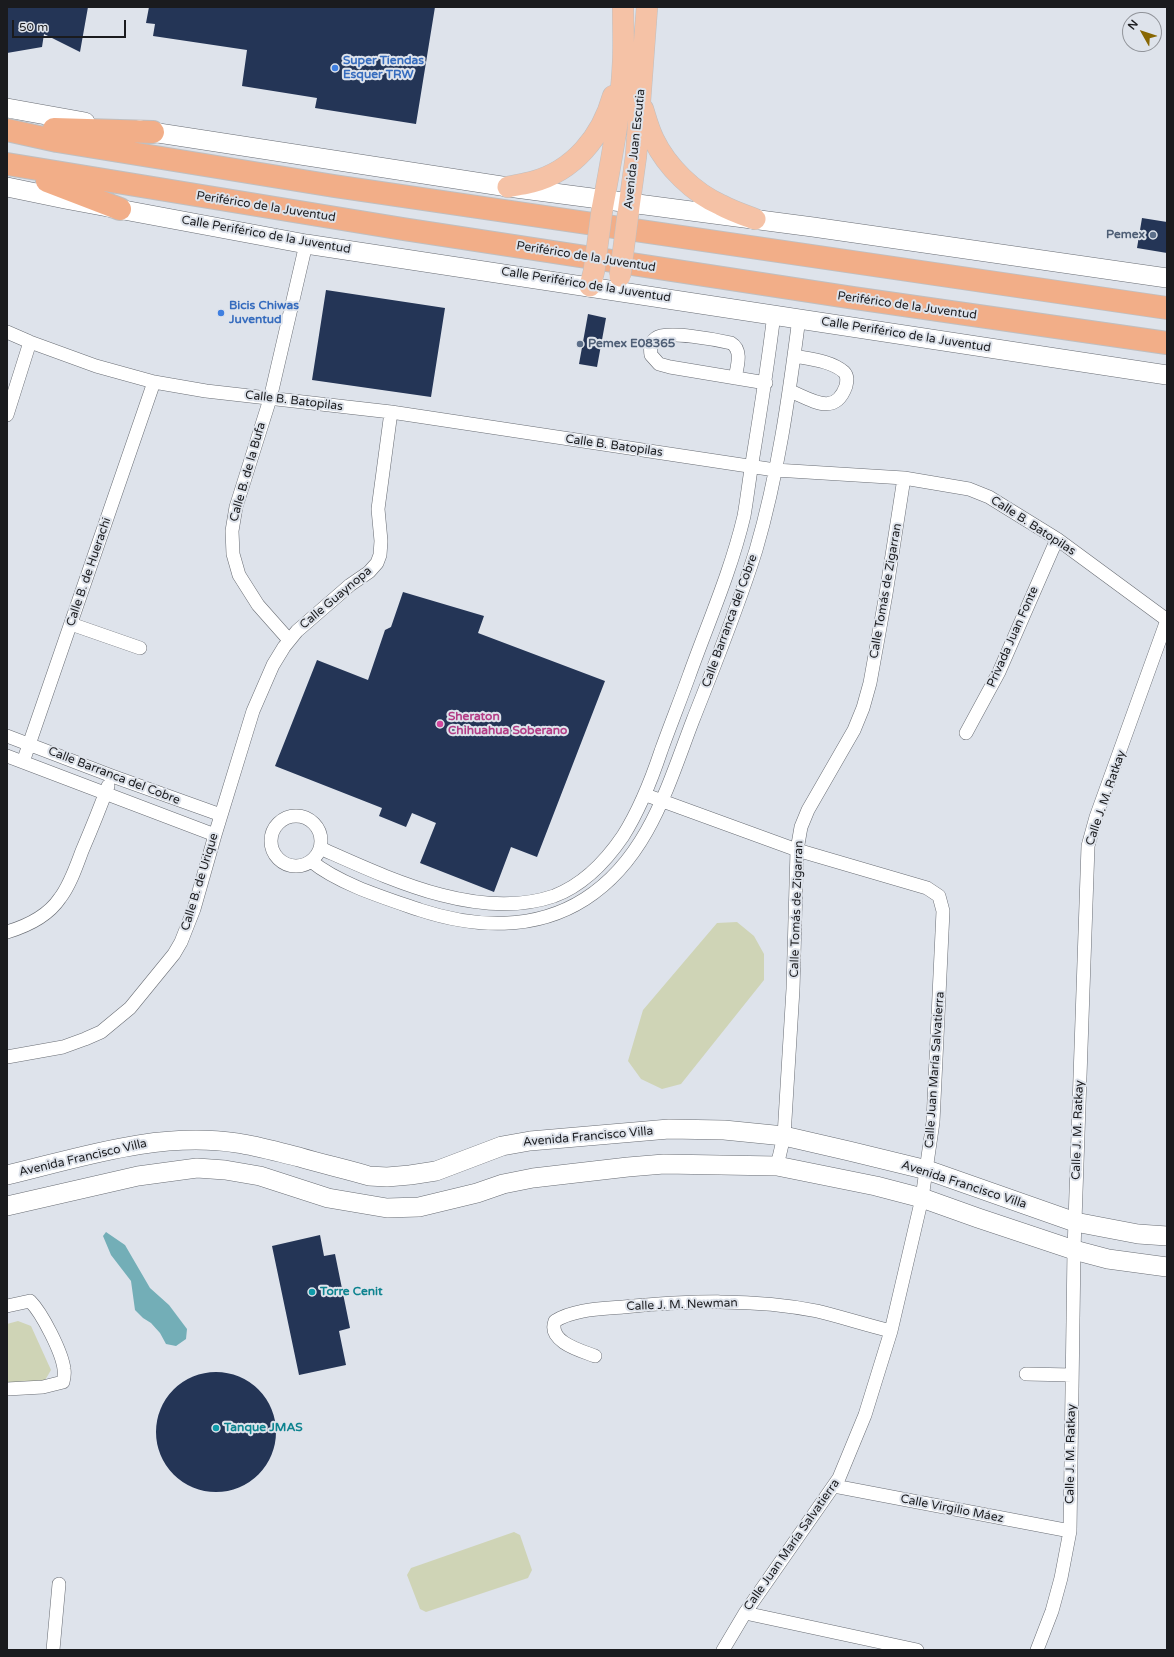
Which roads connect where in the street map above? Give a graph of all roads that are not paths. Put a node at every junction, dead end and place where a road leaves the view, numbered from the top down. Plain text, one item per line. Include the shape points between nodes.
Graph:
1 (623, 7) edge
2 (647, 7) edge
3 (624, 61) junction
4 (640, 101) junction
5 (7, 108) edge
6 (7, 129) edge
7 (153, 132) junction
8 (7, 165) edge
9 (7, 187) edge
10 (508, 187) junction
11 (603, 204) junction
12 (629, 208) junction
13 (120, 209) junction
14 (755, 219) junction
15 (306, 244) junction
16 (1167, 278) edge
17 (592, 279) junction
18 (619, 283) junction
19 (1167, 308) edge
20 (774, 314) junction
21 (799, 318) junction
22 (7, 332) edge
23 (30, 342) junction
24 (1167, 344) edge
25 (794, 356) junction
26 (1167, 375) edge
27 (735, 378) junction
28 (154, 382) junction
29 (766, 383) junction
30 (790, 391) junction
31 (270, 399) junction
32 (391, 412) junction
33 (7, 415) edge
34 (752, 466) junction
35 (775, 470) junction
36 (904, 478) junction
37 (1057, 539) junction
38 (723, 583) junction
39 (744, 590) junction
40 (1167, 620) edge
41 (71, 624) junction
42 (289, 640) junction
43 (140, 648) dead end
44 (966, 733) dead end
45 (7, 736) edge
46 (30, 744) junction
47 (7, 756) edge
48 (24, 762) junction
49 (112, 776) junction
50 (105, 794) junction
51 (646, 795) junction
52 (662, 801) junction
53 (221, 815) junction
54 (215, 835) junction
55 (320, 848) junction
56 (797, 850) junction
57 (311, 861) junction
58 (589, 875) junction
59 (600, 887) junction
60 (7, 932) edge
61 (7, 1057) edge
62 (784, 1136) junction
63 (777, 1166) junction
64 (927, 1170) junction
65 (7, 1175) edge
66 (922, 1198) junction
67 (7, 1206) edge
68 (1075, 1222) junction
69 (1167, 1236) edge
70 (1074, 1250) junction
71 (1167, 1267) edge
72 (7, 1306) edge
73 (891, 1331) junction
74 (595, 1356) dead end
75 (1026, 1374) dead end
76 (1072, 1375) junction
77 (7, 1389) edge
78 (834, 1486) junction
79 (1070, 1531) junction
80 (59, 1584) dead end
81 (745, 1613) junction
82 (52, 1650) edge
83 (723, 1650) edge
84 (917, 1650) edge
85 (1037, 1650) edge

1 - 3 main road, Avenida Juan Escutia
2 - 4 main road, Avenida Juan Escutia
3 - 10 main road via 609,111 601,128 582,153 549,176
3 - 11 main road, Avenida Juan Escutia via 618,125
4 - 12 main road, Avenida Juan Escutia
4 - 14 main road via 654,142 681,176 720,205
5 - 7 main road
6 - 7 highway
6 - 19 highway via 57,141 319,184
7 - 10 main road
8 - 13 highway
8 - 24 highway, Periférico de la Juventud via 403,229
9 - 13 main road, Calle Periférico de la Juventud
10 - 11 main road
11 - 12 main road
11 - 17 main road, Avenida Juan Escutia, bridge
12 - 14 main road
12 - 18 main road, Avenida Juan Escutia, bridge
13 - 15 main road, Calle Periférico de la Juventud
14 - 16 main road
15 - 17 main road, Calle Periférico de la Juventud
15 - 31 street, Calle B. de la Bufa
17 - 18 main road, Calle Periférico de la Juventud
18 - 20 main road, Calle Periférico de la Juventud
20 - 21 main road, Calle Periférico de la Juventud
20 - 29 street, Calle Barranca del Cobre
21 - 25 street, Calle Barranca del Cobre
21 - 26 main road, Calle Periférico de la Juventud
22 - 23 street, Calle B. Batopilas
23 - 28 street, Calle B. Batopilas via 96,366
23 - 33 street
25 - 30 street, Calle Barranca del Cobre
25 - 30 street via 836,367 845,373 847,382 841,398 831,404
27 - 27 street via 738,353 731,343 666,335 655,338 652,343 650,355 659,364
27 - 29 street
28 - 31 street, Calle B. Batopilas
28 - 41 street, Calle B. de Huerachi
29 - 34 street, Calle Barranca del Cobre
30 - 35 street, Calle Barranca del Cobre
31 - 32 street, Calle B. Batopilas
31 - 42 street, Calle B. de la Bufa via 236,507 232,531 233,554 239,575 258,605
32 - 34 street, Calle B. Batopilas
32 - 42 street, Calle Guaynopa via 378,509 381,541 377,562 369,572 350,585
34 - 35 street, Calle B. Batopilas
34 - 38 street, Calle Barranca del Cobre via 743,518
35 - 36 street, Calle B. Batopilas
35 - 39 street, Calle Barranca del Cobre via 757,548
36 - 37 street, Calle B. Batopilas via 956,486 983,494
36 - 56 street, Calle Tomás de Zigarran via 886,594 863,708 854,730 808,810 801,827
37 - 40 street, Calle B. Batopilas
37 - 44 street, Privada Juan Fonte via 999,672
38 - 39 street
38 - 51 street, Calle Barranca del Cobre
39 - 52 street, Calle Barranca del Cobre
40 - 68 street, Calle J. M. Ratkay via 1096,817 1088,846
41 - 43 street
41 - 46 street, Calle B. de Huerachi
42 - 53 street, Calle B. de Urique via 273,665 254,711
45 - 46 street, Calle Barranca del Cobre
46 - 48 street, Calle B. de Huerachi
46 - 49 street, Calle Barranca del Cobre
47 - 48 street, Calle Barranca del Cobre
48 - 50 street, Calle Barranca del Cobre
49 - 50 street
49 - 53 street, Calle Barranca del Cobre
50 - 54 street, Calle Barranca del Cobre
50 - 60 street via 61,898 38,919
51 - 52 street, Calle Juan María Salvatierra
51 - 58 street, Calle Barranca del Cobre via 622,837
52 - 56 street, Calle Juan María Salvatierra
52 - 59 street, Calle Barranca del Cobre via 635,850
53 - 54 street, Calle B. de Urique
54 - 61 street, Calle B. de Urique via 194,909 181,942 130,1008 101,1032 85,1039 63,1047
55 - 57 street
55 - 57 street via 318,829 305,817 286,817 275,826 270,840 278,859 298,866
55 - 58 street, Calle Barranca del Cobre via 369,870 423,889 480,904 536,901 574,887
56 - 62 street, Calle Tomás de Zigarran via 794,989
56 - 64 street, Calle Juan María Salvatierra via 927,888 939,896 943,912 934,1122
57 - 59 street, Calle Barranca del Cobre via 333,876 380,896 454,920 506,924 537,920 570,907
58 - 59 street
62 - 63 street, Calle Tomás de Zigarran
62 - 64 main road, Avenida Francisco Villa
62 - 65 main road, Avenida Francisco Villa via 724,1130 669,1129 530,1141 502,1146 436,1171 387,1177 369,1176 236,1142 150,1142
63 - 66 main road, Avenida Francisco Villa
63 - 67 main road, Avenida Francisco Villa via 664,1164 605,1169 503,1184 419,1207 387,1208 328,1198 260,1176 197,1168 138,1176
64 - 66 street, Calle Juan María Salvatierra
64 - 68 main road, Avenida Francisco Villa
66 - 70 main road, Avenida Francisco Villa
66 - 73 street, Calle Juan María Salvatierra
68 - 69 main road, Avenida Francisco Villa via 1138,1234
68 - 70 street, Calle J. M. Ratkay
70 - 71 main road, Avenida Francisco Villa via 1108,1259
70 - 76 street, Calle J. M. Ratkay
72 - 77 street via 30,1301 35,1306 44,1318 64,1371 63,1382 57,1384
73 - 74 street, Calle J. M. Newman via 817,1311 746,1302 697,1302 601,1309 570,1314 555,1321 553,1326 558,1338 567,1345
73 - 78 street, Calle Juan María Salvatierra via 865,1415
75 - 76 street
76 - 79 street, Calle J. M. Ratkay
78 - 79 street, Calle Virgilio Máez
78 - 81 street, Calle Juan María Salvatierra
79 - 85 street, Calle J. M. Ratkay via 1052,1611
80 - 82 street
81 - 83 street, Calle Juan María Salvatierra
81 - 84 street

